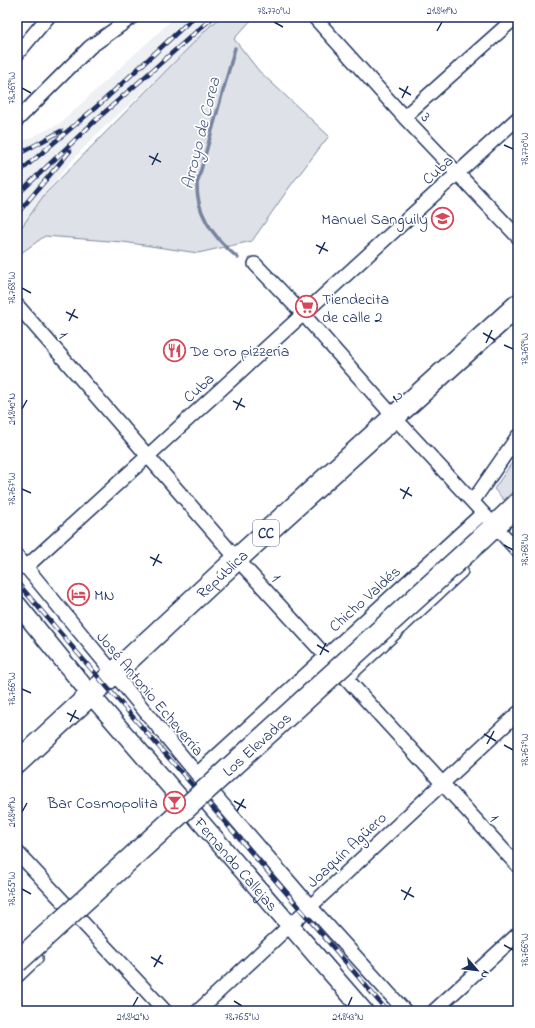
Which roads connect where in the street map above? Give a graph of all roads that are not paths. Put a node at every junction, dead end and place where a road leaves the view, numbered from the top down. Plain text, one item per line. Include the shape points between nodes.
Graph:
1 (48, 17) edge
2 (132, 17) edge
3 (314, 17) edge
4 (516, 17) edge
5 (17, 54) edge
6 (404, 117) junction
7 (518, 118) edge
8 (17, 120) edge
9 (457, 173) junction
10 (518, 237) edge
11 (254, 264) dead end
12 (17, 305) edge
13 (518, 305) edge
14 (303, 314) junction
15 (394, 417) junction
16 (518, 436) edge
17 (147, 456) junction
18 (473, 501) junction
19 (518, 504) edge
20 (490, 528) junction
21 (518, 551) edge
22 (17, 556) edge
23 (237, 559) junction
24 (25, 568) junction
25 (17, 604) edge
26 (326, 656) junction
27 (113, 674) junction
28 (346, 678) junction
29 (91, 695) junction
30 (518, 713) edge
31 (17, 763) edge
32 (197, 774) junction
33 (441, 783) junction
34 (193, 813) junction
35 (17, 852) edge
36 (518, 866) edge
37 (310, 906) junction
38 (79, 919) junction
39 (290, 924) junction
40 (518, 934) edge
41 (17, 962) edge
42 (17, 976) edge
43 (165, 1011) edge
44 (198, 1011) edge
45 (364, 1011) edge
46 (405, 1011) edge
47 (434, 1011) edge

1 - 5 street
2 - 8 street via 90,47
3 - 6 street, 3
4 - 6 street
6 - 9 street, 3
7 - 9 street, Cuba
9 - 10 street, 3
9 - 14 street, Cuba
11 - 14 street, 2
12 - 17 street, 1
13 - 15 main road, República / CC
14 - 15 street, 2
14 - 17 street, Cuba
15 - 18 street, 2
15 - 23 main road, República / CC
16 - 18 street
17 - 23 street, 1
17 - 24 street, Cuba
18 - 20 street, 2
19 - 20 main road, Los Elevados
20 - 21 street, 2
20 - 26 street, Chicho Valdés
20 - 28 street
20 - 41 main road, Los Elevados, bridge
22 - 24 street, José Antonio Echeverría
23 - 26 street, 1
23 - 27 main road, República / CC
24 - 27 street, José Antonio Echeverría
25 - 29 street, Fernando Callejas
26 - 28 street, 1
26 - 32 street, Chicho Valdés
27 - 29 main road, República / CC
27 - 32 street, José Antonio Echeverría
28 - 33 street, 1
29 - 31 main road, República / CC
29 - 34 street, Fernando Callejas
30 - 33 street, Joaquín Agüero
32 - 37 street, José Antonio Echeverría
33 - 36 street, 1
33 - 37 street, Joaquín Agüero
34 - 38 street
34 - 39 street, Fernando Callejas
35 - 38 street
37 - 39 street, Joaquín Agüero
37 - 46 street, José Antonio Echeverría
38 - 42 street
38 - 43 street
39 - 44 street, Joaquín Agüero
39 - 45 street, Fernando Callejas
40 - 47 street

